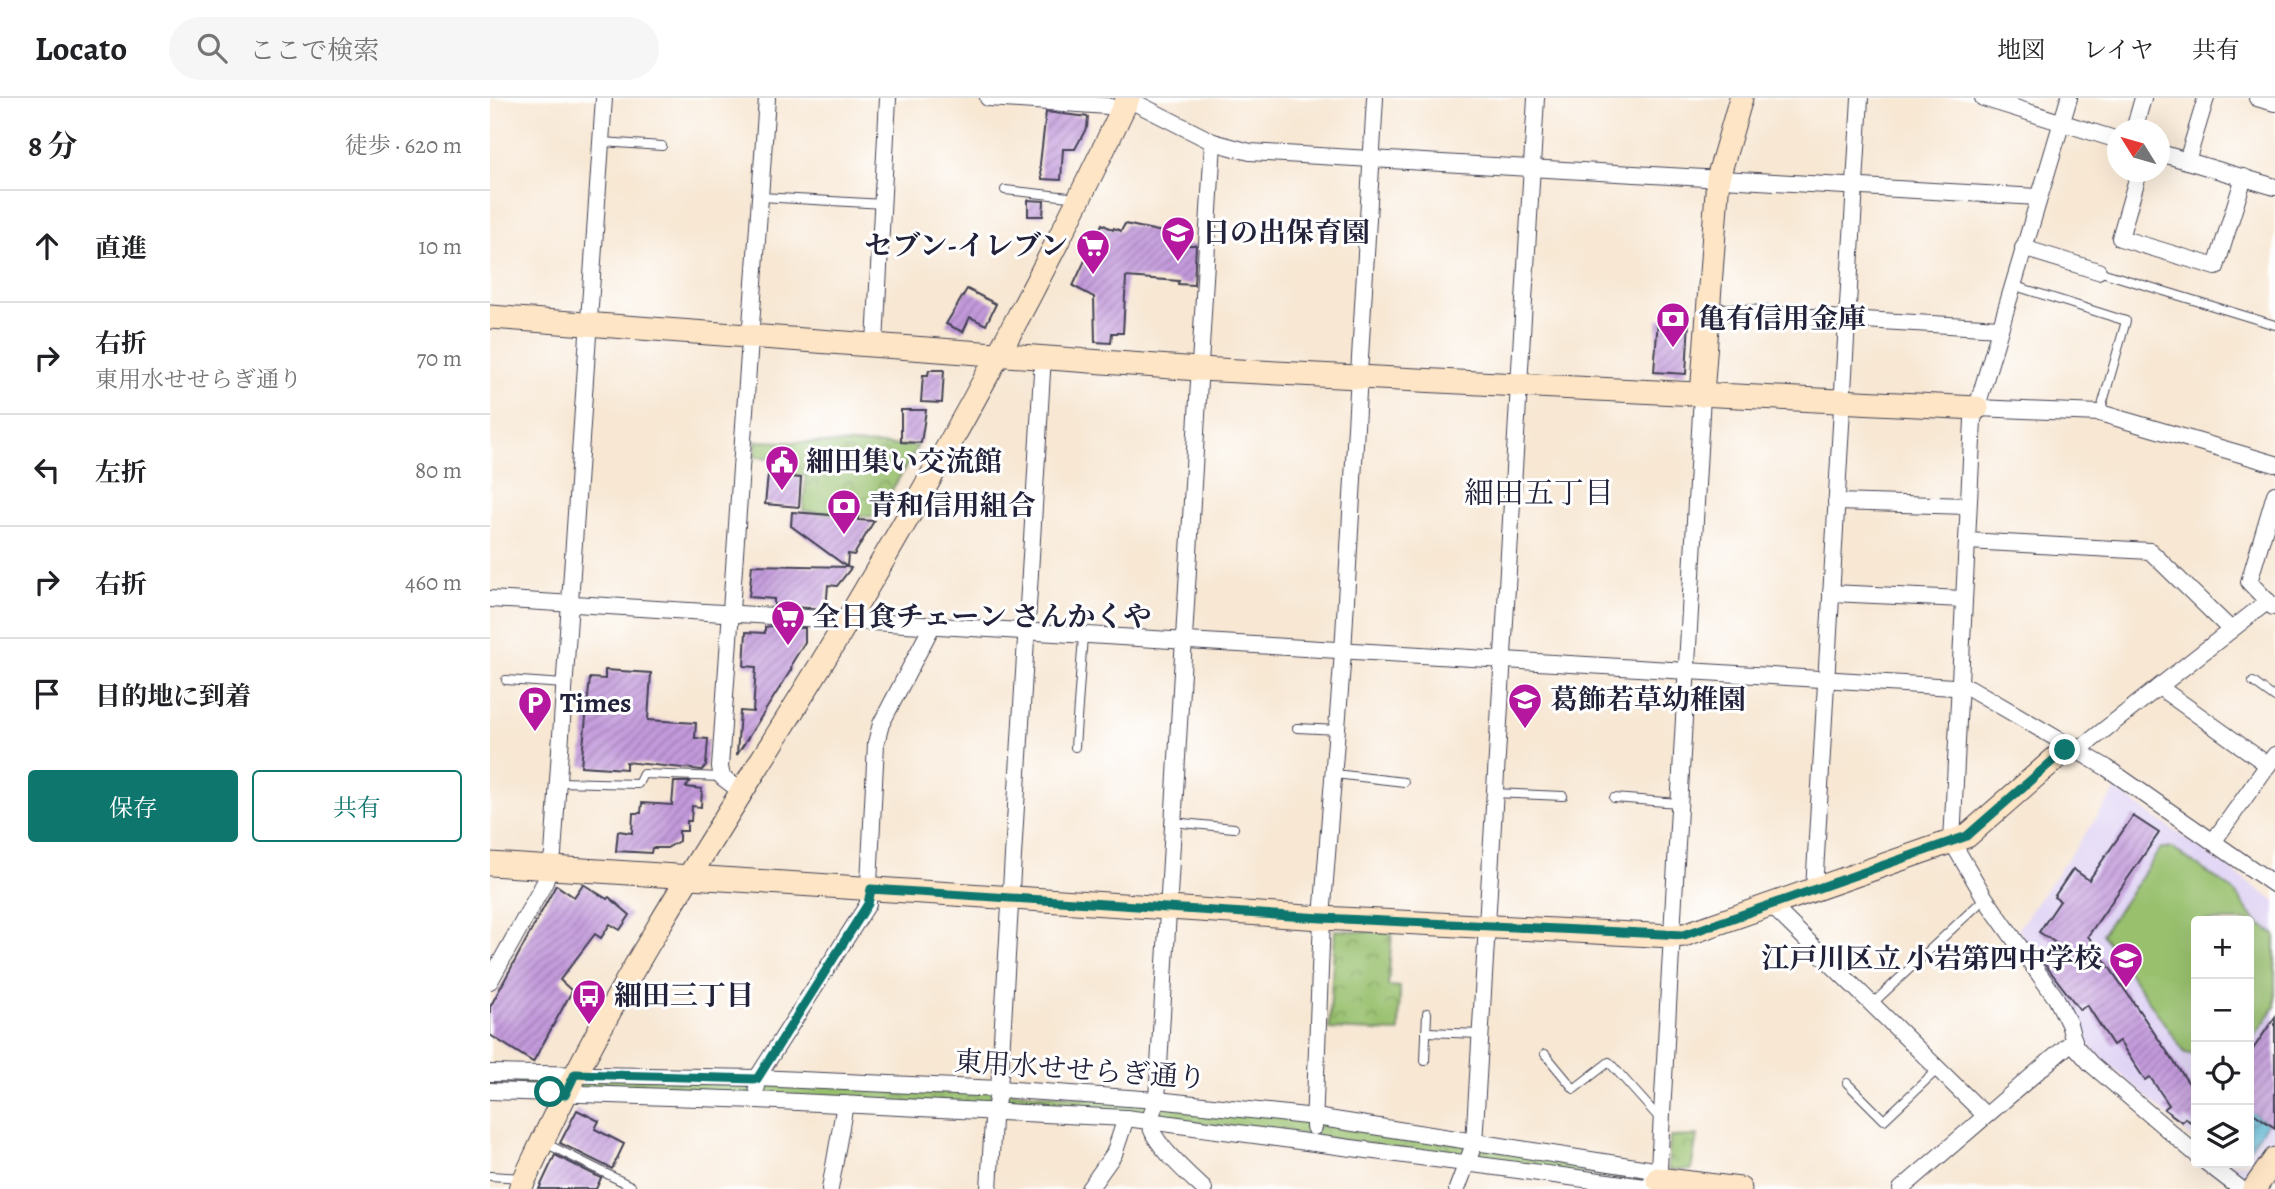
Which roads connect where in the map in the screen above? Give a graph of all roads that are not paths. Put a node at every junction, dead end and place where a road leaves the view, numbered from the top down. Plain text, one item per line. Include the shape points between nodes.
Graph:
1 (604, 98) edge
2 (767, 98) edge
3 (888, 98) edge
4 (988, 98) edge
5 (1375, 98) edge
6 (1536, 98) edge
7 (1741, 98) edge
8 (1860, 98) edge
9 (1983, 98) edge
10 (2069, 98) edge
11 (2143, 98) edge
12 (2206, 98) edge
13 (2257, 98) edge
14 (1077, 101) edge
15 (1126, 103) edge
16 (2275, 103) edge
17 (2137, 119) edge
18 (2062, 124) junction
19 (2107, 137) edge
20 (601, 142) junction
21 (1213, 142) junction
22 (662, 146) dead end
23 (2170, 156) edge
24 (1372, 159) junction
25 (2187, 160) junction
26 (1532, 167) junction
27 (2244, 177) junction
28 (1717, 178) junction
29 (2136, 182) edge
30 (1857, 185) junction
31 (2275, 187) edge
32 (1005, 190) dead end
33 (761, 197) junction
34 (2038, 197) junction
35 (1082, 199) junction
36 (884, 204) junction
37 (2023, 248) junction
38 (2098, 271) joint
39 (2012, 285) junction
40 (1709, 311) junction
41 (490, 317) edge
42 (1847, 320) junction
43 (587, 324) junction
44 (2275, 325) edge
45 (2000, 328) junction
46 (751, 334) junction
47 (875, 343) junction
48 (1002, 353) junction
49 (1043, 356) junction
50 (1198, 369) junction
51 (1358, 376) junction
52 (1521, 386) junction
53 (1702, 396) junction
54 (1842, 401) junction
55 (1977, 408) junction
56 (2100, 413) junction
57 (2275, 464) edge
58 (2275, 494) edge
59 (1836, 502) junction
60 (1968, 506) junction
61 (1966, 541) junction
62 (1831, 593) junction
63 (490, 599) edge
64 (1963, 599) junction
65 (569, 604) junction
66 (2272, 605) edge
67 (731, 614) junction
68 (846, 622) junction
69 (931, 628) junction
70 (2231, 630) junction
71 (1026, 632) junction
72 (1083, 636) junction
73 (1184, 642) junction
74 (1343, 652) junction
75 (1501, 661) junction
76 (1685, 672) junction
77 (1827, 679) junction
78 (506, 680) dead end
79 (2253, 682) dead end
80 (564, 684) junction
81 (1959, 687) junction
82 (2159, 687) junction
83 (2275, 698) edge
84 (1297, 728) dead end
85 (1338, 730) junction
86 (1075, 747) dead end
87 (2070, 749) junction
88 (2272, 760) edge
89 (1335, 774) junction
90 (722, 776) junction
91 (558, 782) junction
92 (1404, 782) dead end
93 (741, 792) junction
94 (1493, 793) junction
95 (1563, 796) dead end
96 (1614, 798) dead end
97 (1678, 803) junction
98 (1172, 822) junction
99 (1234, 828) dead end
100 (1952, 842) junction
101 (2213, 842) junction
102 (490, 864) edge
103 (550, 868) junction
104 (689, 877) junction
105 (2275, 886) edge
106 (871, 889) junction
107 (1814, 890) junction
108 (1009, 898) junction
109 (1985, 898) junction
110 (1772, 905) junction
111 (1167, 908) junction
112 (1322, 918) junction
113 (1486, 927) junction
114 (1672, 936) junction
115 (490, 981) edge
116 (1872, 1004) junction
117 (1427, 1013) dead end
118 (1426, 1032) junction
119 (1480, 1034) junction
120 (2074, 1040) junction
121 (1545, 1054) dead end
122 (1425, 1062) dead end
123 (1939, 1068) junction
124 (490, 1073) edge
125 (575, 1074) junction
126 (757, 1079) junction
127 (1847, 1083) dead end
128 (999, 1089) junction
129 (490, 1091) edge
130 (565, 1095) junction
131 (757, 1100) junction
132 (1157, 1100) junction
133 (845, 1104) junction
134 (995, 1111) junction
135 (1984, 1115) junction
136 (1315, 1116) junction
137 (1126, 1118) junction
138 (1662, 1121) junction
139 (1150, 1122) junction
140 (1313, 1140) junction
141 (542, 1142) junction
142 (1474, 1144) junction
143 (2191, 1150) edge
144 (2275, 1159) edge
145 (1465, 1165) junction
146 (2214, 1168) edge
147 (490, 1176) edge
148 (523, 1183) edge
149 (1658, 1184) edge
150 (631, 1186) dead end
151 (830, 1189) edge
152 (989, 1189) edge
153 (1089, 1189) edge
154 (1204, 1189) edge
155 (1457, 1189) edge
156 (1740, 1189) edge
157 (1901, 1189) edge
158 (2241, 1189) edge
159 (2254, 1189) edge

1 - 20 street
2 - 33 street
3 - 36 street
4 - 14 street
5 - 24 street
6 - 26 street
7 - 28 street
8 - 30 street
9 - 18 street
10 - 18 street
11 - 17 street
12 - 25 street
13 - 16 street
14 - 15 street via 1108,106
15 - 21 street
15 - 35 street
18 - 19 street
18 - 34 street
20 - 22 lane
20 - 43 street
21 - 24 street via 1250,152
21 - 50 street
23 - 25 street
24 - 26 street
24 - 51 street
25 - 27 street
26 - 28 street
26 - 52 street
27 - 29 street via 2216,267 2120,238
27 - 31 street
28 - 30 street
28 - 40 street
30 - 34 street
30 - 42 street
32 - 35 lane
33 - 36 lane
33 - 46 street
34 - 37 street
35 - 48 street
36 - 47 street
37 - 38 street
37 - 39 street
38 - 44 lane
39 - 45 street
39 - 56 lane via 2126,321
40 - 42 street
40 - 53 street
41 - 43 street
42 - 45 street
42 - 54 street
43 - 46 street
43 - 65 street
45 - 55 street
46 - 47 street
46 - 67 street
47 - 48 street
48 - 49 street
48 - 68 street
49 - 50 street
49 - 71 street
50 - 51 street
50 - 73 street
51 - 52 street
51 - 74 street
52 - 53 street
52 - 75 street
53 - 54 street
53 - 76 street
54 - 55 street
54 - 59 street
55 - 56 street
55 - 60 street
56 - 57 street
58 - 66 street via 2249,582
59 - 60 street
59 - 62 street
60 - 61 street
61 - 64 street
61 - 70 street via 2150,551
62 - 64 street
62 - 77 street
63 - 65 street
64 - 81 street
65 - 67 street
65 - 80 street
66 - 70 street
67 - 68 street
67 - 90 street
68 - 69 street
68 - 93 street
69 - 71 street
69 - 106 street via 881,724 876,743
70 - 82 street
71 - 72 street
71 - 108 street
72 - 73 street
72 - 86 lane
73 - 74 street
73 - 98 street
74 - 75 street
74 - 85 street
75 - 76 street
75 - 94 street
76 - 77 street
76 - 97 street
77 - 81 street
77 - 107 street
78 - 80 lane
79 - 83 lane
80 - 91 street
81 - 87 street via 1970,688
81 - 100 street
82 - 87 street via 2085,745
82 - 88 street
84 - 85 lane
85 - 89 street
87 - 100 street via 1967,836
87 - 101 street
88 - 101 street
89 - 92 lane
89 - 112 street
90 - 91 lane via 643,774 638,784
90 - 93 street
91 - 103 street
93 - 104 street
94 - 95 lane
94 - 113 street
96 - 97 lane
97 - 114 street
98 - 99 lane
98 - 111 street
100 - 107 street
100 - 109 street
101 - 105 street
102 - 103 street
103 - 104 street
103 - 115 street
104 - 106 street
104 - 125 street
106 - 108 street
106 - 126 street via 868,904
107 - 110 street
108 - 111 street
108 - 128 street
109 - 116 lane
109 - 120 street via 2056,998
110 - 114 street
110 - 116 street
111 - 112 street
111 - 132 street
112 - 113 street
112 - 136 street
113 - 114 street
113 - 119 street
114 - 138 street
116 - 123 street
117 - 118 lane
118 - 119 lane
118 - 122 lane
119 - 142 street
120 - 135 street
120 - 143 street via 2091,1063
121 - 138 lane via 1574,1089 1609,1062
123 - 127 lane via 1884,1120
123 - 135 street
124 - 125 street, 東用水せせらぎ通り
125 - 126 street, 東用水せせらぎ通り
125 - 130 street
126 - 128 street, 東用水せせらぎ通り
126 - 131 street
128 - 132 street, 東用水せせらぎ通り
128 - 134 street
129 - 130 street
130 - 131 street
130 - 141 street
131 - 133 street
132 - 136 street, 東用水せせらぎ通り
132 - 139 street
133 - 134 street
133 - 151 street
134 - 137 street
134 - 152 street
135 - 157 street
136 - 140 street
136 - 142 street, 東用水せせらぎ通り
137 - 139 street
137 - 153 street via 1114,1153
138 - 149 street
139 - 140 street
139 - 154 street via 1177,1163
140 - 145 street
141 - 148 street
141 - 150 lane
142 - 145 street
142 - 149 street, 東用水せせらぎ通り via 1648,1169
144 - 159 street
145 - 149 street via 1645,1187
145 - 155 street
146 - 158 street
147 - 148 lane
149 - 156 street

